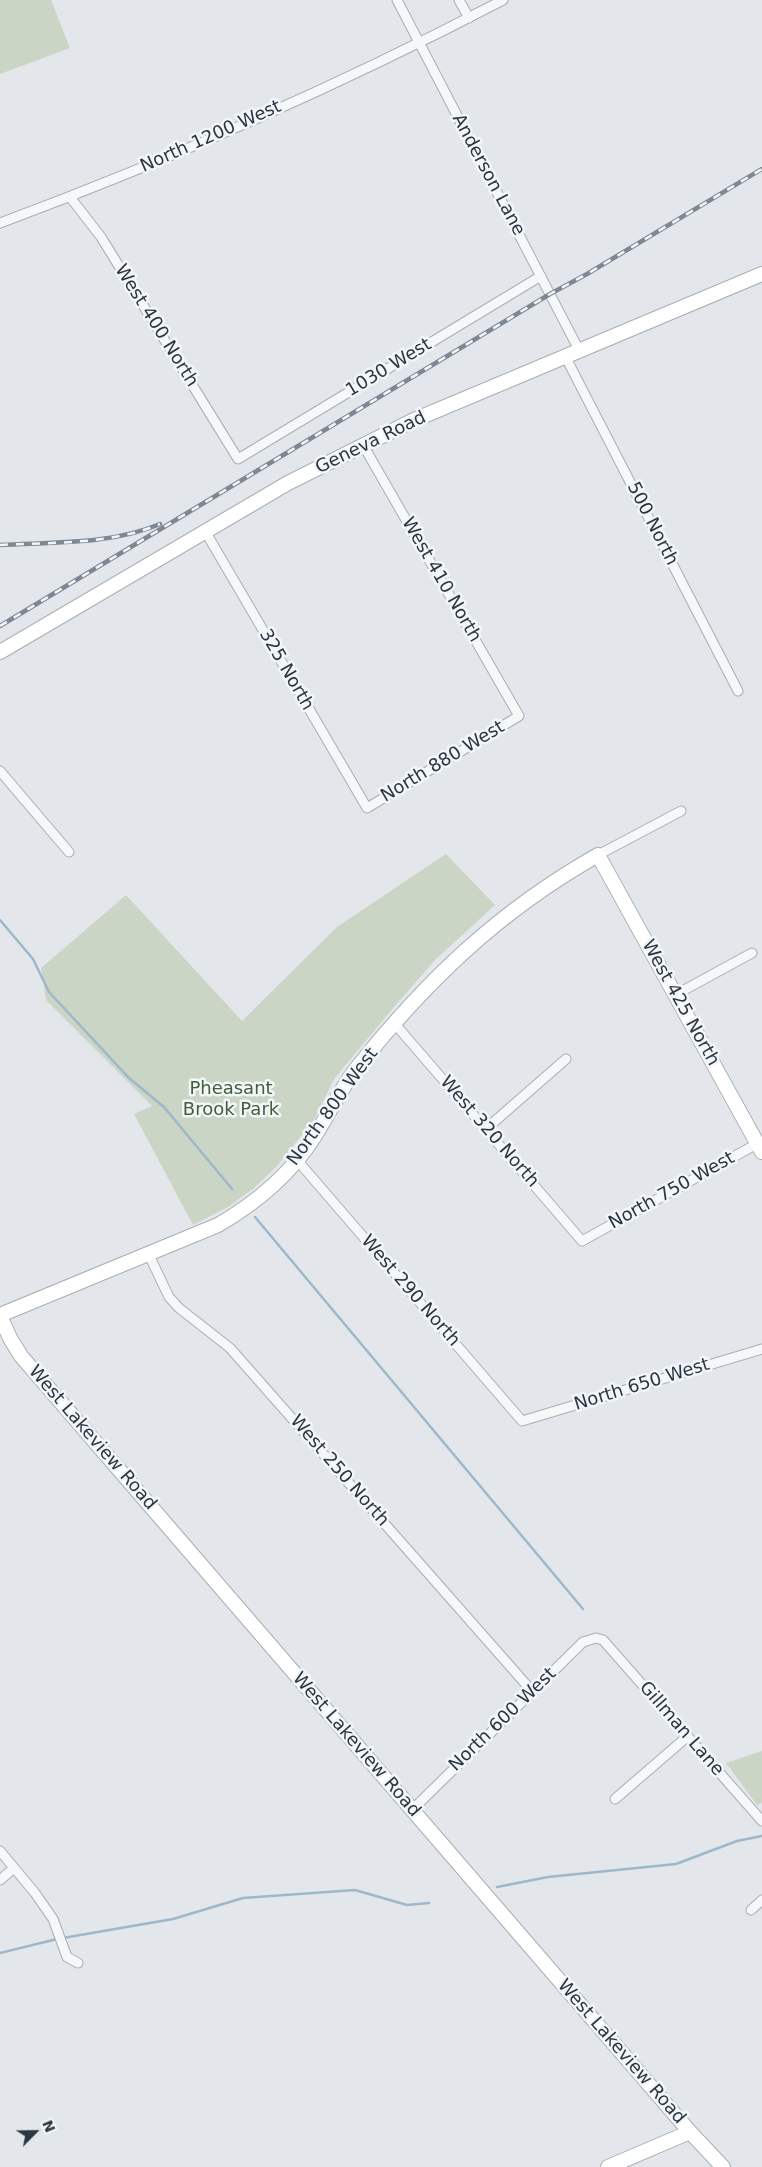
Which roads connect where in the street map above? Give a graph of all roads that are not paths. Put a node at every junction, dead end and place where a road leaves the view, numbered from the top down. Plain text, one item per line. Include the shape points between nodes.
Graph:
1 (397, 0) edge
2 (459, 0) edge
3 (503, 0) edge
4 (468, 18) junction
5 (419, 44) junction
6 (70, 197) junction
7 (0, 223) edge
8 (762, 274) edge
9 (541, 276) junction
10 (580, 350) junction
11 (565, 356) junction
12 (363, 445) junction
13 (238, 459) joint
14 (205, 531) junction
15 (0, 652) edge
16 (738, 691) dead end
17 (519, 716) joint
18 (0, 771) edge
19 (367, 808) joint
20 (680, 811) dead end
21 (69, 852) dead end
22 (598, 855) junction
23 (752, 953) dead end
24 (676, 995) junction
25 (395, 1024) junction
26 (566, 1059) dead end
27 (487, 1128) junction
28 (760, 1145) edge
29 (297, 1160) junction
30 (582, 1241) joint
31 (149, 1255) junction
32 (0, 1315) edge
33 (762, 1349) edge
34 (522, 1421) joint
35 (598, 1639) joint
36 (531, 1690) junction
37 (688, 1736) junction
38 (616, 1799) dead end
39 (412, 1810) junction
40 (762, 1821) edge
41 (0, 1851) edge
42 (14, 1868) junction
43 (0, 1880) edge
44 (762, 1900) edge
45 (751, 1910) dead end
46 (78, 1963) dead end
47 (690, 2132) junction
48 (608, 2167) edge
49 (723, 2167) edge

1 - 5 street, Anderson Lane
2 - 4 street
3 - 4 street, North 1200 West
4 - 5 street, North 1200 West
5 - 6 street, North 1200 West via 172,156
5 - 9 street, Anderson Lane
6 - 7 street, North 1200 West
6 - 13 street, West 400 North via 101,238
8 - 10 street, Geneva Road
9 - 10 street, Anderson Lane
9 - 13 street, 1030 West
10 - 11 street, Geneva Road
11 - 12 street, Geneva Road
11 - 16 street, 500 North
12 - 14 street, Geneva Road
12 - 17 street, West 410 North
14 - 15 street, Geneva Road
14 - 19 street, 325 North
17 - 19 street, North 880 West
18 - 21 street
20 - 22 street, North 800 West
22 - 24 street, West 425 North
22 - 25 street, North 800 West via 548,885 489,928 429,984
23 - 24 street
24 - 28 street, West 425 North
25 - 27 street, West 320 North
25 - 29 street, North 800 West via 349,1079
26 - 27 street
27 - 30 street, West 320 North
28 - 30 street, North 750 West
29 - 31 street, North 800 West via 244,1210
29 - 34 street, West 290 North
31 - 32 street, North 800 West
31 - 36 street, West 250 North via 169,1296 179,1308 230,1348
32 - 39 street, West Lakeview Road via 21,1356
33 - 34 street, North 650 West
35 - 36 street, North 600 West via 583,1642
35 - 37 street, Gillman Lane via 603,1640
36 - 39 street, North 600 West
37 - 38 street
37 - 40 street, Gillman Lane
39 - 47 street, West Lakeview Road
41 - 42 street
42 - 43 street
42 - 46 street via 53,1919 67,1957
44 - 45 street
47 - 48 street
47 - 49 street, West Lakeview Road

